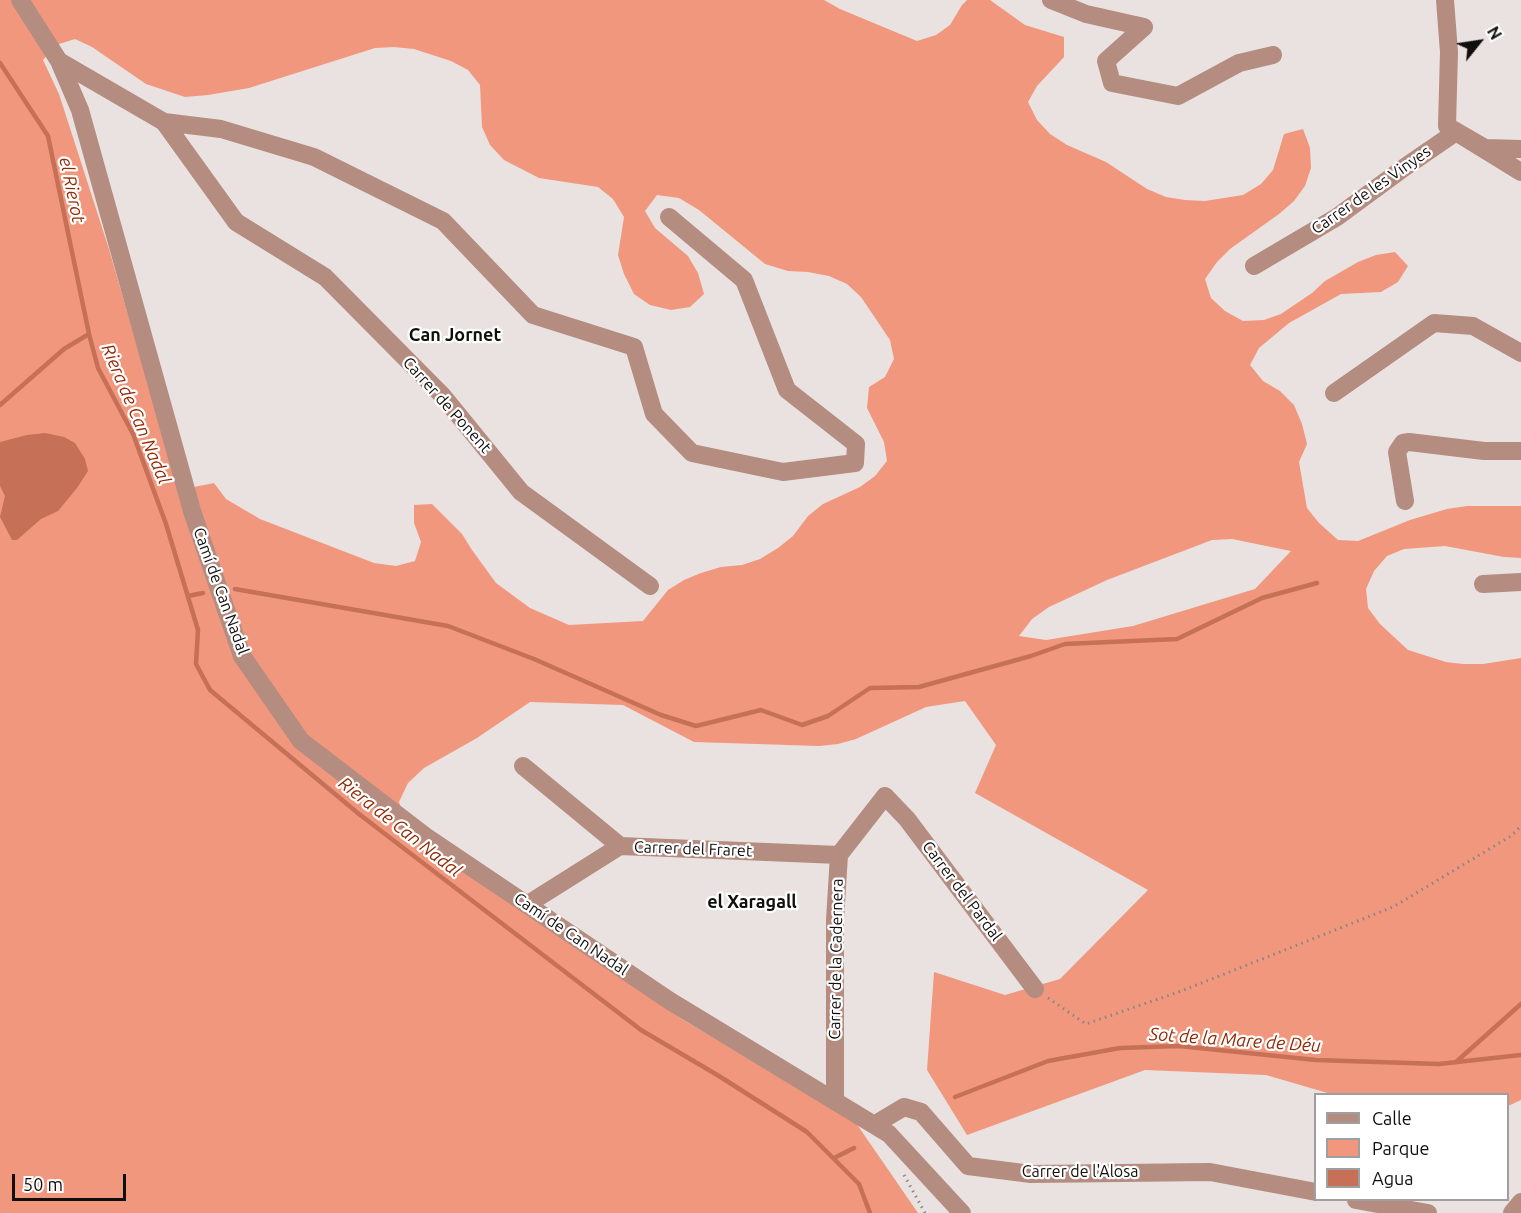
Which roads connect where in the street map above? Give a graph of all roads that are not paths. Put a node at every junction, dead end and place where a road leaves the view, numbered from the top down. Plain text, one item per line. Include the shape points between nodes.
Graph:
1 (20, 0) edge
2 (1051, 0) edge
3 (1445, 0) edge
4 (1273, 55) dead end
5 (59, 61) junction
6 (164, 122) junction
7 (1456, 132) junction
8 (1521, 149) edge
9 (1521, 172) edge
10 (669, 217) dead end
11 (1254, 266) dead end
12 (1521, 353) edge
13 (1334, 393) dead end
14 (1521, 451) edge
15 (1405, 501) dead end
16 (1521, 582) edge
17 (1483, 584) dead end
18 (650, 586) dead end
19 (523, 766) dead end
20 (885, 796) joint
21 (620, 846) junction
22 (839, 855) junction
23 (528, 904) junction
24 (1035, 989) road end
25 (835, 1101) junction
26 (874, 1125) junction
27 (1314, 1192) edge
28 (1362, 1201) edge
29 (1521, 1202) edge
30 (962, 1213) edge
31 (1428, 1213) edge
32 (1512, 1213) edge

1 - 5 street, Camí de Can Nadal
2 - 4 street via 1086,14 1144,27 1106,61 1112,83 1178,96 1239,63
3 - 7 street via 1449,52 1447,126
5 - 6 street, Carrer de Ponent
5 - 23 street, Camí de Can Nadal via 80,111 192,511 242,656 301,741 425,836
6 - 10 street via 221,129 314,157 443,221 533,315 634,347 654,414 692,453 783,472 855,463 856,444 787,390 744,280
6 - 18 street, Carrer de Ponent via 236,222 326,277 442,394 521,492
7 - 8 street via 1485,148
7 - 9 street
7 - 11 street, Carrer de les Vinyes via 1337,218
12 - 13 street via 1473,326 1434,323
14 - 15 street via 1403,443 1397,452
16 - 17 street
19 - 21 street
20 - 22 street, Carrer de la Cadernera
20 - 24 street, Carrer del Pardal via 907,819
21 - 22 street, Carrer del Fraret
21 - 23 street, Carrer del Fraret
22 - 25 street, Carrer de la Cadernera
23 - 25 street, Camí de Can Nadal via 670,1001
25 - 26 street, Camí de Can Nadal
26 - 27 street, Carrer de l'Alosa via 904,1107 921,1112 968,1166 1031,1174 1210,1172
26 - 30 street, Camí de Can Nadal via 889,1134
28 - 31 street
29 - 32 street

